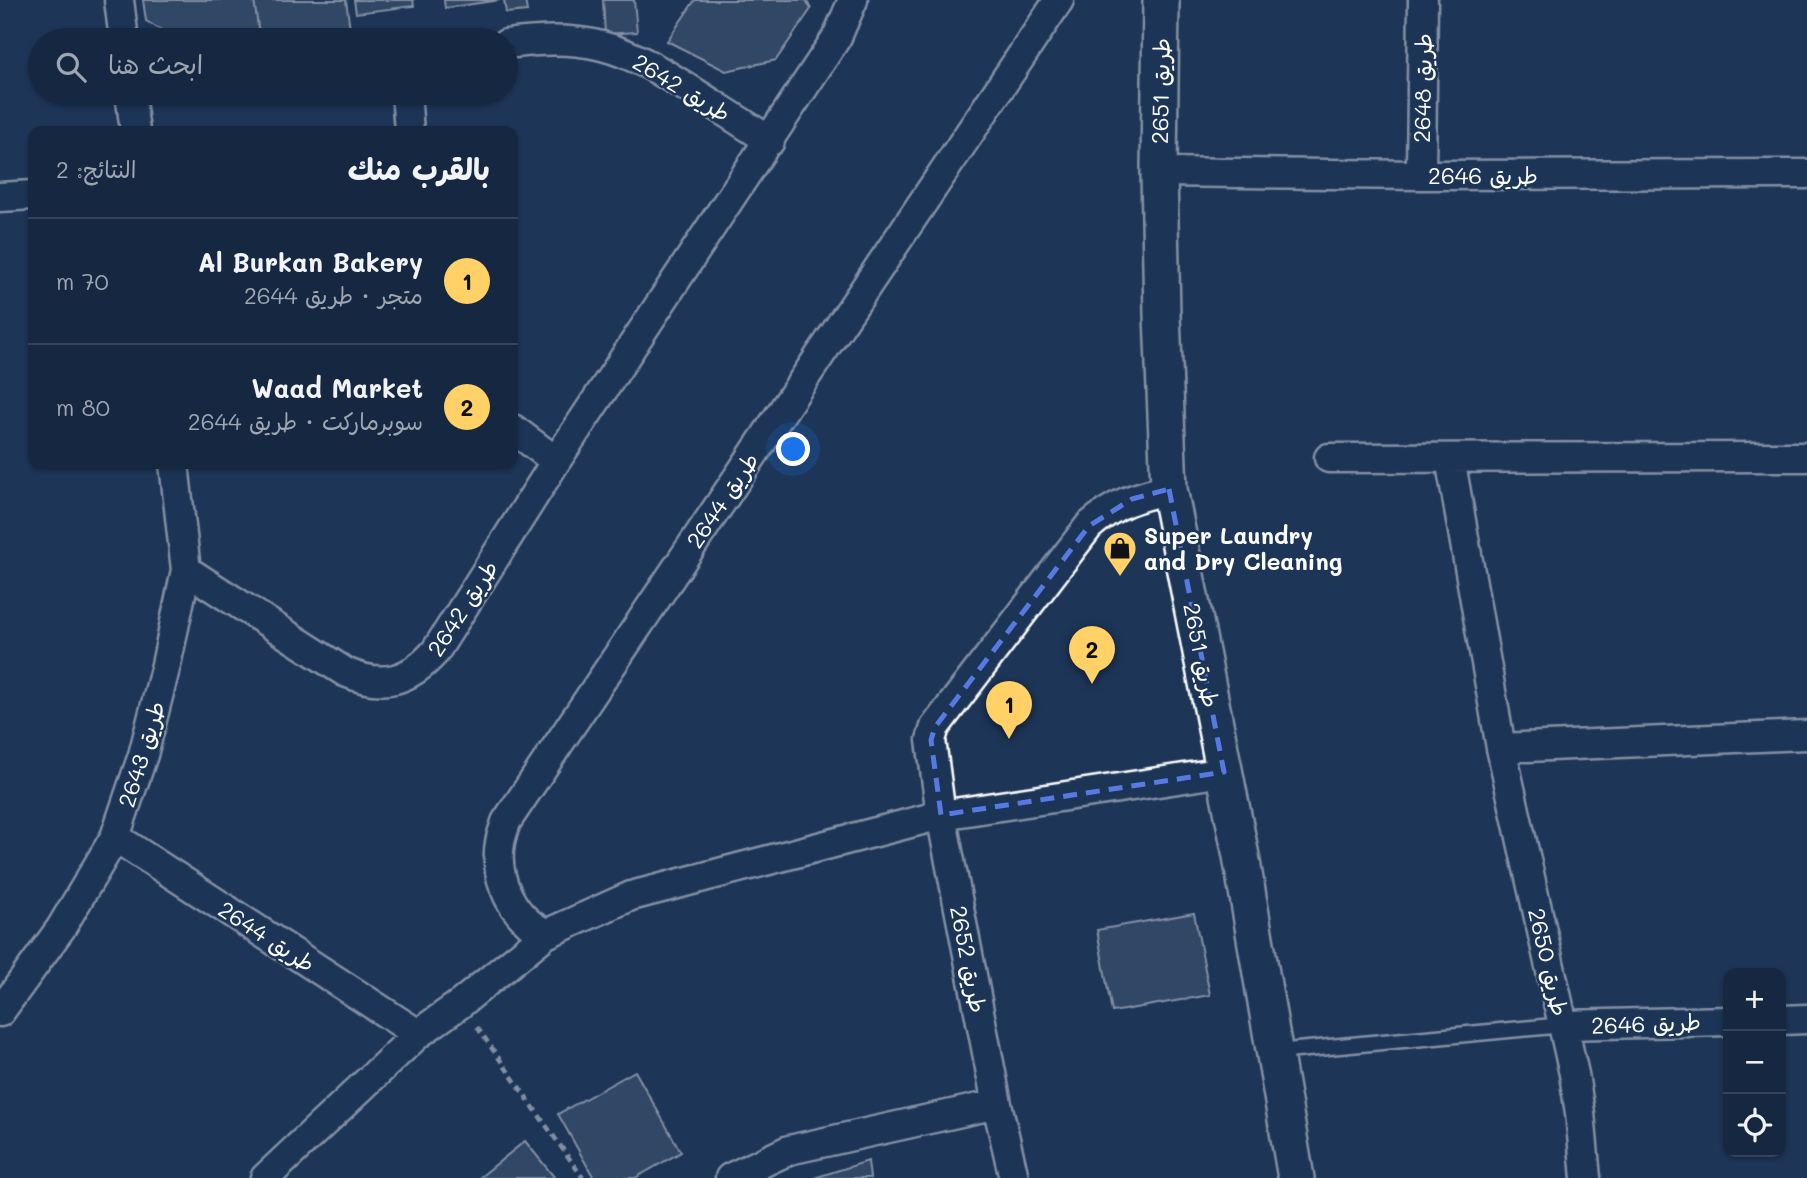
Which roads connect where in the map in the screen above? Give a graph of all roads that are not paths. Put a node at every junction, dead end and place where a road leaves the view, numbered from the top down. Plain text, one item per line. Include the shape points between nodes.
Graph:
1 (119, 0) edge
2 (853, 0) edge
3 (1059, 0) edge
4 (1161, 0) edge
5 (1423, 0) edge
6 (122, 28) edge
7 (518, 43) edge
8 (132, 105) edge
9 (407, 105) edge
10 (134, 126) edge
11 (409, 126) edge
12 (770, 141) junction
13 (1159, 172) junction
14 (1807, 174) edge
15 (1421, 175) junction
16 (28, 195) edge
17 (0, 197) edge
18 (518, 433) edge
19 (1807, 457) edge
20 (1329, 458) dead end
21 (1450, 458) junction
22 (556, 461) junction
23 (175, 469) edge
24 (1169, 489) junction
25 (186, 570) junction
26 (1807, 735) edge
27 (1500, 748) junction
28 (1224, 772) junction
29 (941, 816) junction
30 (115, 837) junction
31 (546, 934) junction
32 (0, 1012) edge
33 (1807, 1019) edge
34 (1786, 1020) edge
35 (1723, 1021) edge
36 (1564, 1025) junction
37 (418, 1034) junction
38 (1276, 1052) junction
39 (997, 1104) junction
40 (265, 1178) edge
41 (730, 1178) edge
42 (1014, 1178) edge
43 (1296, 1178) edge
44 (1586, 1178) edge

1 - 6 street
2 - 12 street, طريق 2642 via 837,37
3 - 31 street, طريق 2644 via 506,822 500,842 503,886 528,922
4 - 13 street, طريق 2651
5 - 15 street, طريق 2648
7 - 12 street, طريق 2642 via 578,42 625,53
8 - 10 street
9 - 11 street
12 - 22 street, طريق 2642
13 - 15 street, طريق 2646
13 - 24 street, طريق 2651
14 - 15 street, طريق 2646
16 - 17 street
18 - 22 street
19 - 21 street
20 - 21 street
21 - 27 street, طريق 2650
22 - 25 street, طريق 2642 via 435,652 396,680 378,682 345,672
23 - 25 street, طريق 2643
24 - 28 street, طريق 2651
24 - 29 street via 1132,499 1088,526 935,727 931,740
25 - 30 street, طريق 2643 via 143,755
26 - 27 street
27 - 36 street, طريق 2650
28 - 29 street
28 - 38 street, طريق 2651
29 - 31 street via 631,896
29 - 39 street, طريق 2652
30 - 32 street, طريق 2643 via 61,928
30 - 37 street, طريق 2644
31 - 37 street
33 - 34 street
35 - 36 street, طريق 2646
36 - 38 lane
36 - 44 street, طريق 2650
37 - 40 street
38 - 43 street, طريق 2651
39 - 41 street via 789,1150
39 - 42 street, طريق 2652

